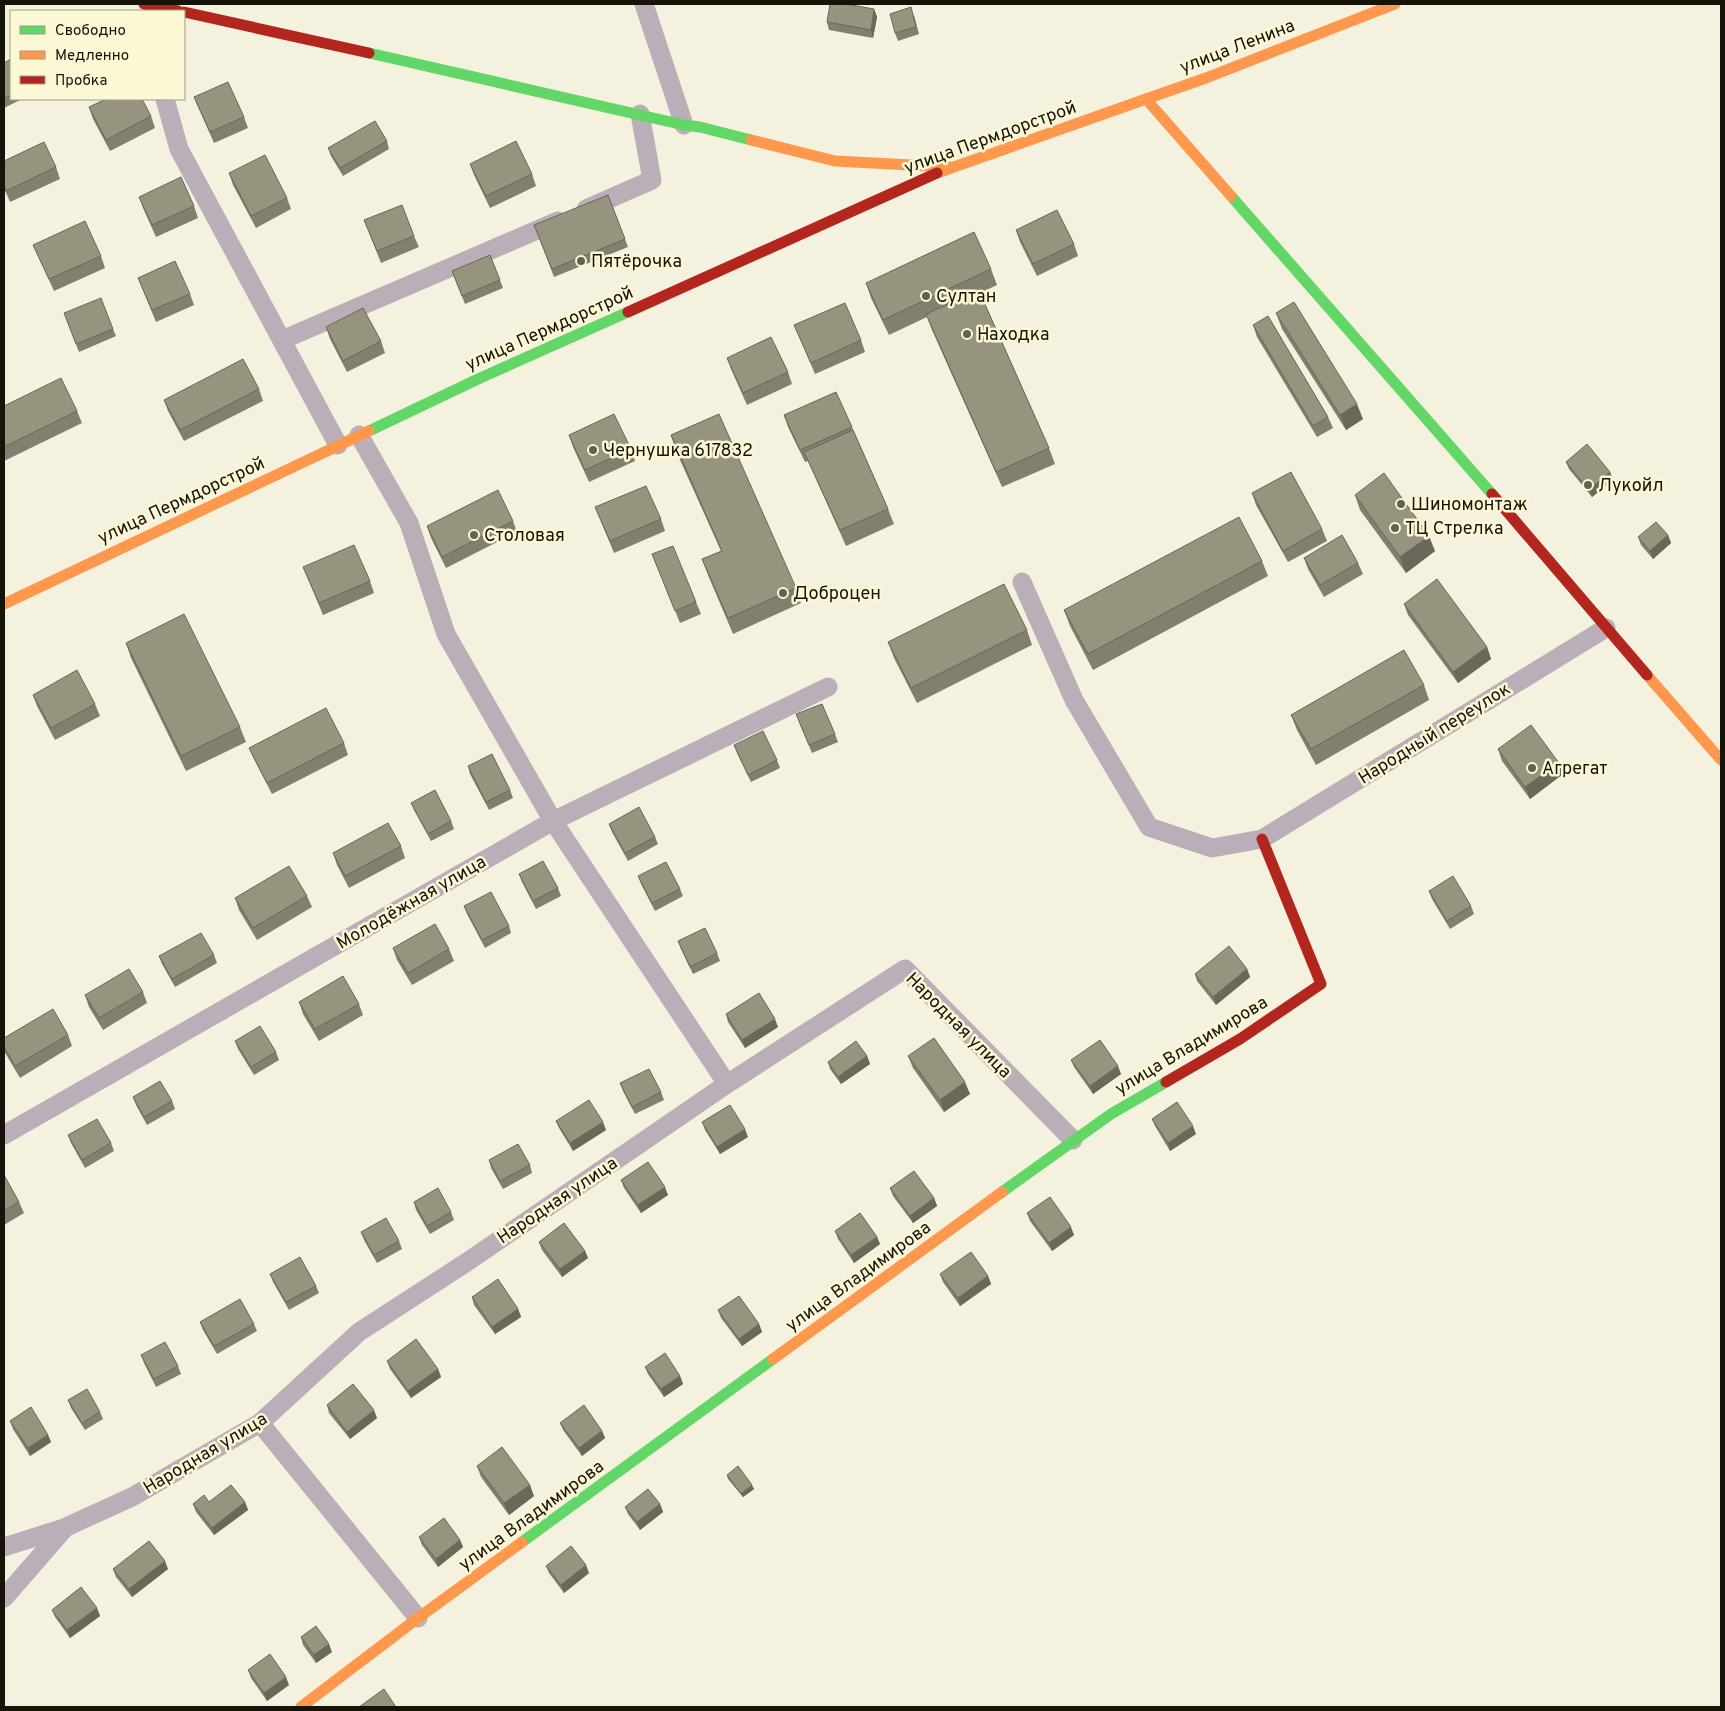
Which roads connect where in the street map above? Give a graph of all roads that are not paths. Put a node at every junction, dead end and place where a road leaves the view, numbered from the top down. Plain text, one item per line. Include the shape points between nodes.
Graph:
1 (144, 4) edge
2 (644, 4) edge
3 (1395, 4) edge
4 (173, 10) edge
5 (185, 12) edge
6 (1146, 99) junction
7 (165, 100) edge
8 (640, 114) junction
9 (684, 125) junction
10 (950, 166) junction
11 (282, 340) junction
12 (360, 435) junction
13 (338, 446) junction
14 (1022, 582) dead end
15 (5, 599) edge
16 (1606, 628) junction
17 (828, 687) dead end
18 (1721, 760) edge
19 (553, 821) junction
20 (1262, 839) junction
21 (727, 1084) junction
22 (4, 1135) edge
23 (1073, 1140) junction
24 (260, 1423) junction
25 (64, 1528) junction
26 (4, 1547) edge
27 (4, 1598) edge
28 (418, 1618) junction
29 (301, 1707) edge

1 - 4 main road
2 - 9 street
3 - 6 main road, улица Ленина
5 - 8 main road
6 - 10 main road, улица Пермдорстрой
6 - 16 main road
7 - 11 street via 179,149
8 - 9 main road
8 - 11 street via 652,180
9 - 10 main road via 835,161
10 - 12 main road, улица Пермдорстрой
11 - 13 street
12 - 13 main road, улица Пермдорстрой
12 - 19 street via 410,523 446,634
13 - 15 main road, улица Пермдорстрой
14 - 20 street via 1074,700 1149,826 1212,848
16 - 18 main road
16 - 20 street, Народный переулок
17 - 19 street, Молодёжная улица
19 - 21 street
19 - 22 street, Молодёжная улица
20 - 23 main road, улица Владимирова via 1321,984 1240,1039 1110,1114
21 - 23 street, Народная улица via 905,969
21 - 24 street, Народная улица via 359,1332
23 - 28 main road, улица Владимирова
24 - 25 street, Народная улица via 132,1497
24 - 28 street
25 - 26 street, Народная улица
25 - 27 street
28 - 29 main road, улица Владимирова

